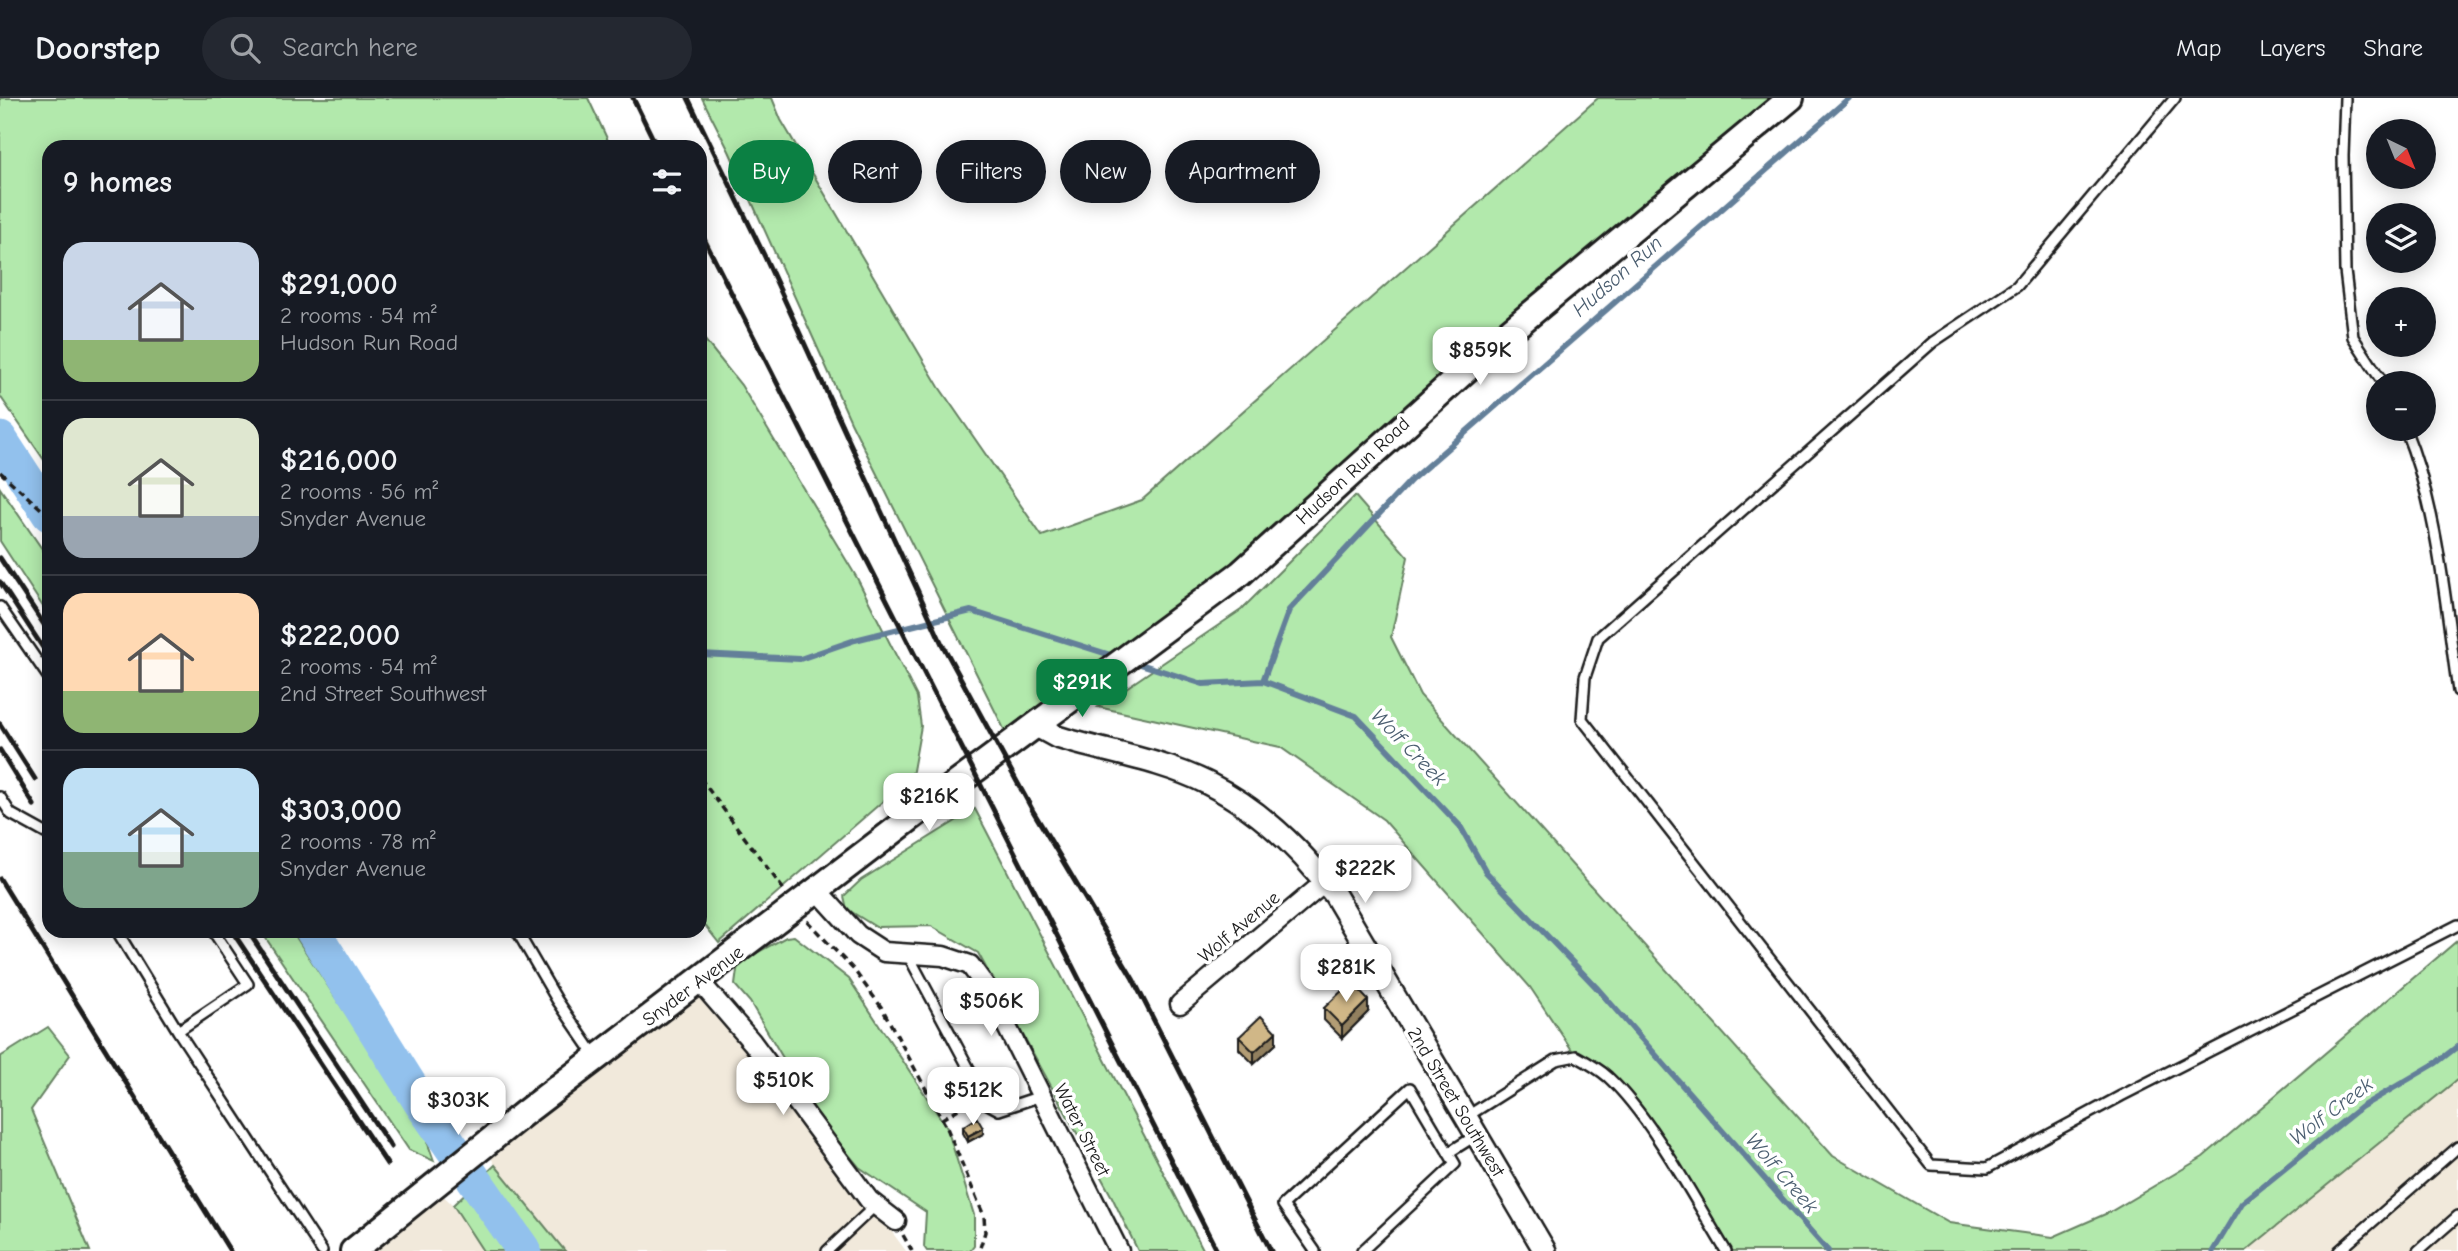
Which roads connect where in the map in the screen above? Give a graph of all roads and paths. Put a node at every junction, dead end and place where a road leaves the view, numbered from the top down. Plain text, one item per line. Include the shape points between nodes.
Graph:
1 (1791, 98) edge
2 (2175, 98) edge
3 (2345, 98) edge
4 (2374, 371) edge
5 (2410, 441) edge
6 (0, 472) edge
7 (42, 510) edge
8 (0, 607) edge
9 (42, 668) edge
10 (2458, 691) edge
11 (1035, 725) junction
12 (707, 787) edge
13 (0, 797) edge
14 (42, 831) edge
15 (1325, 882) junction
16 (817, 890) junction
17 (787, 894) dead end
18 (804, 919) dead end
19 (2458, 925) edge
20 (121, 938) edge
21 (218, 938) edge
22 (521, 938) edge
23 (907, 953) junction
24 (700, 982) junction
25 (1180, 1004) dead end
26 (178, 1031) junction
27 (597, 1059) junction
28 (981, 1091) junction
29 (1041, 1096) junction
30 (942, 1119) junction
31 (1470, 1127) junction
32 (2458, 1147) edge
33 (1448, 1153) junction
34 (876, 1205) junction
35 (2458, 1216) edge
36 (896, 1221) dead end
37 (322, 1251) edge
38 (353, 1251) edge
39 (827, 1251) edge
40 (979, 1251) edge
41 (1119, 1251) edge
42 (1315, 1251) edge
43 (1362, 1251) edge
44 (1545, 1251) edge
45 (1726, 1251) edge
46 (2339, 1251) edge
47 (2418, 1251) edge

1 - 11 main road, Hudson Run Road via 1497,342 1241,573
2 - 19 lane via 2017,286 1933,342 1598,638 1585,677 1582,719 1931,1164 1987,1168
3 - 4 lane via 2346,271 2353,337
5 - 10 lane via 2436,533
6 - 7 path
8 - 9 lane
11 - 15 street, 2nd Street Southwest via 1057,737 1205,782 1251,808 1311,862
11 - 16 main road, Snyder Avenue
12 - 17 path
13 - 14 lane via 11,814
15 - 25 street, Wolf Avenue
15 - 31 street, 2nd Street Southwest
16 - 23 street, Water Street via 858,935 884,951
16 - 24 main road, Snyder Avenue
18 - 30 path via 871,990
20 - 26 lane
21 - 26 lane via 248,984
22 - 27 lane
23 - 28 lane
23 - 29 street, Water Street via 943,956 970,965 989,991
24 - 27 main road, Snyder Avenue
24 - 34 street via 752,1042
26 - 37 lane
27 - 38 main road, Snyder Avenue
28 - 29 lane via 988,1104 999,1110
28 - 30 path via 969,1105
29 - 41 street, Water Street
30 - 40 path via 984,1216
31 - 33 lane
31 - 44 street, 2nd Street Southwest
31 - 45 lane via 1556,1060 1576,1056 1607,1076 1620,1091 1659,1143
32 - 46 lane
33 - 42 lane via 1410,1088 1283,1205
33 - 43 lane via 1455,1164
34 - 36 street
34 - 39 lane
35 - 47 lane

